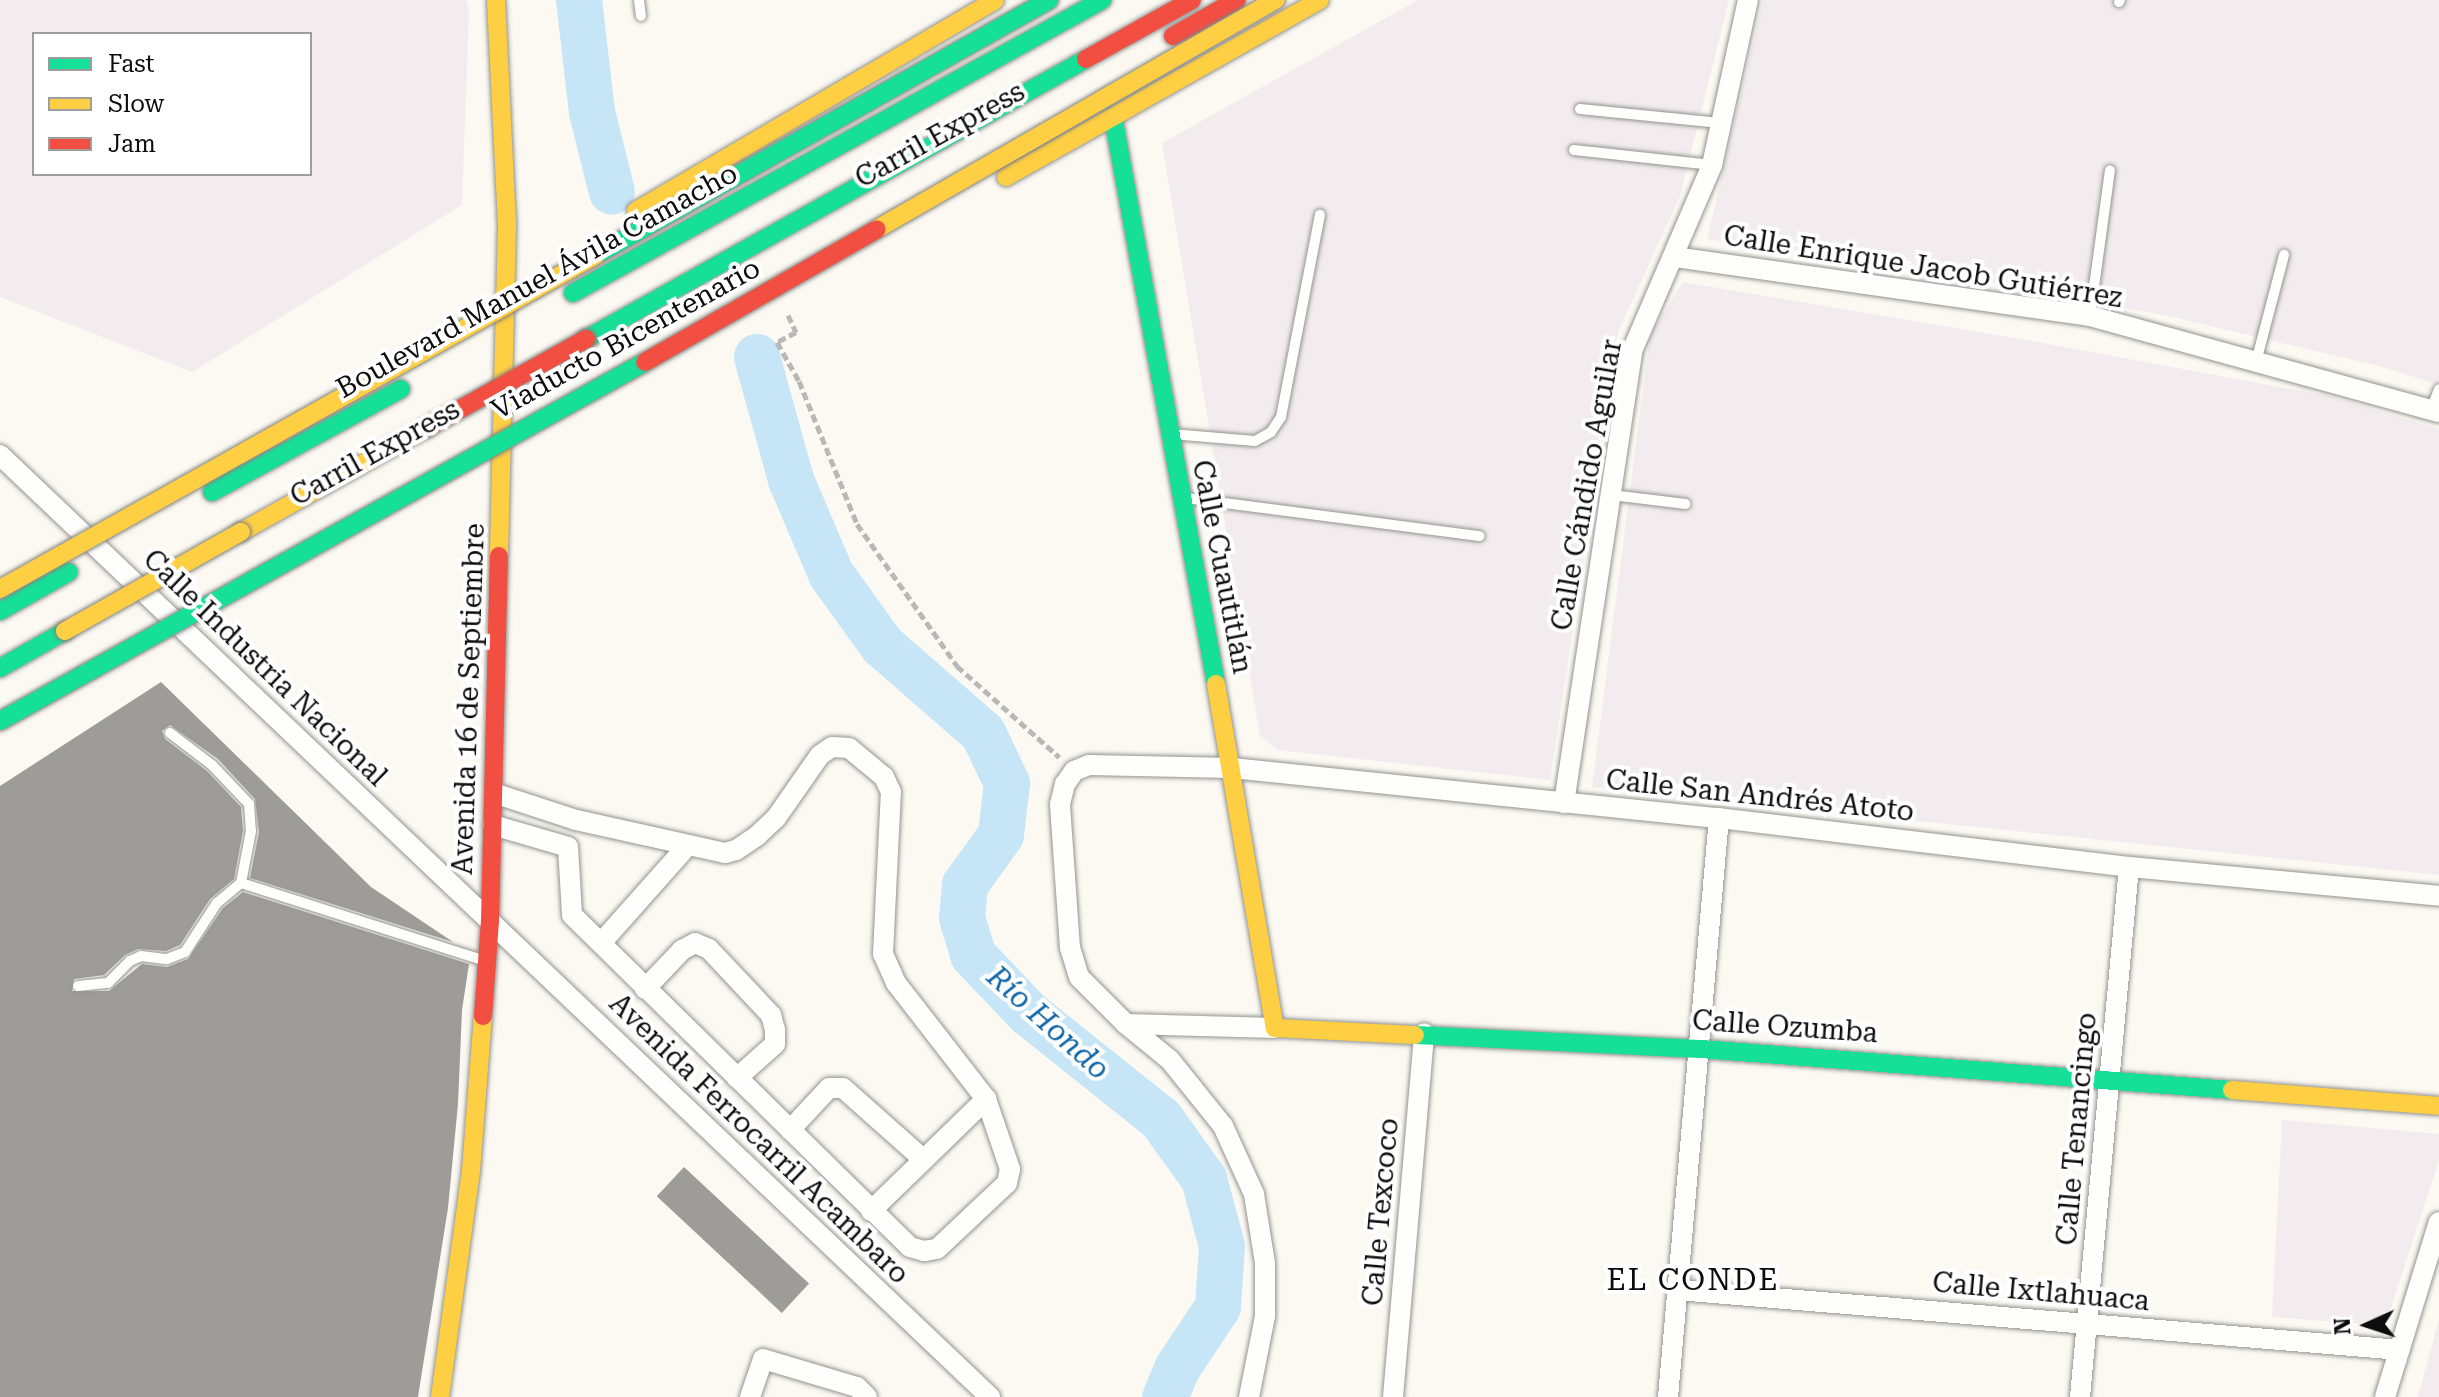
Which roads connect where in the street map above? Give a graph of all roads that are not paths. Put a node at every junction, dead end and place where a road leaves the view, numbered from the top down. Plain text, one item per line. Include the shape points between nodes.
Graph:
1 (496, 0) edge
2 (639, 0) edge
3 (995, 0) edge
4 (1049, 0) edge
5 (1102, 0) edge
6 (1192, 0) edge
7 (1237, 0) edge
8 (1276, 0) edge
9 (1320, 0) edge
10 (1748, 0) edge
11 (641, 16) dead end
12 (1154, 47) dead end
13 (1580, 109) dead end
14 (1113, 116) junction
15 (1720, 123) junction
16 (1574, 150) dead end
17 (917, 154) junction
18 (1712, 165) junction
19 (2110, 170) dead end
20 (1320, 215) dead end
21 (2284, 255) dead end
22 (1675, 257) junction
23 (534, 270) dead end
24 (798, 293) junction
25 (567, 297) dead end
26 (2090, 316) junction
27 (521, 322) dead end
28 (416, 334) dead end
29 (481, 345) dead end
30 (2256, 362) junction
31 (408, 385) dead end
32 (2439, 389) edge
33 (607, 399) dead end
34 (515, 406) dead end
35 (2435, 411) edge
36 (488, 421) dead end
37 (1169, 433) junction
38 (0, 455) edge
39 (168, 475) dead end
40 (459, 484) dead end
41 (1612, 495) junction
42 (206, 496) dead end
43 (1180, 497) junction
44 (1685, 504) dead end
45 (1480, 536) dead end
46 (121, 543) dead end
47 (0, 589) edge
48 (270, 590) dead end
49 (170, 600) dead end
50 (0, 611) edge
51 (144, 614) dead end
52 (0, 668) edge
53 (113, 677) dead end
54 (0, 721) edge
55 (170, 733) dead end
56 (0, 740) edge
57 (1232, 768) junction
58 (494, 793) junction
59 (1564, 803) junction
60 (1719, 818) junction
61 (576, 820) junction
62 (493, 825) junction
63 (688, 845) junction
64 (568, 847) junction
65 (2129, 867) junction
66 (241, 883) junction
67 (2439, 896) edge
68 (490, 921) junction
69 (601, 943) junction
70 (487, 961) junction
71 (78, 986) dead end
72 (645, 989) junction
73 (1126, 1024) junction
74 (1275, 1028) junction
75 (1424, 1033) junction
76 (1701, 1049) junction
77 (737, 1078) junction
78 (2110, 1080) junction
79 (986, 1099) junction
80 (2439, 1106) edge
81 (790, 1130) junction
82 (924, 1160) junction
83 (871, 1211) junction
84 (2439, 1222) edge
85 (1677, 1290) junction
86 (2087, 1323) junction
87 (2400, 1350) junction
88 (440, 1397) edge
89 (750, 1397) edge
90 (867, 1397) edge
91 (990, 1397) edge
92 (1249, 1397) edge
93 (1393, 1397) edge
94 (1668, 1397) edge
95 (2080, 1397) edge
96 (2385, 1397) edge

1 - 58 main road, Avenida 16 de Septiembre via 507,225
2 - 11 lane
3 - 23 main road via 958,16
4 - 47 main road, bridge
5 - 25 main road, Boulevard Manuel Ávila Camacho
6 - 17 main road
7 - 12 main road
8 - 54 main road, Viaducto Bicentenario, bridge via 661,353
9 - 14 main road
10 - 15 street, Calle Cándido Aguilar
13 - 15 lane
14 - 24 main road
14 - 37 main road, Calle Cuautitlán
15 - 18 street, Calle Cándido Aguilar
16 - 18 lane
17 - 24 main road
17 - 52 main road, bridge
18 - 22 street, Calle Cándido Aguilar
19 - 26 lane
20 - 37 lane via 1281,417 1271,432 1255,441
21 - 30 lane
22 - 26 street, Calle Enrique Jacob Gutiérrez
22 - 41 street, Calle Cándido Aguilar via 1632,351
24 - 33 main road
26 - 30 street, Calle Enrique Jacob Gutiérrez
27 - 29 main road, Boulevard Manuel Ávila Camacho
28 - 39 main road
30 - 35 street, Calle Enrique Jacob Gutiérrez
31 - 42 main road, Boulevard Manuel Ávila Camacho
32 - 35 lane
34 - 36 main road, Carril Express
37 - 43 main road, Calle Cuautitlán
38 - 68 street, Calle Industria Nacional
40 - 48 main road
41 - 44 lane
41 - 59 street, Calle Cándido Aguilar
43 - 45 lane
43 - 57 main road, Calle Cuautitlán
46 - 50 main road
49 - 51 main road
53 - 56 main road
55 - 66 lane via 212,765 249,804 251,831
57 - 59 street, Calle San Andrés Atoto
57 - 73 street, Calle San Andrés Atoto via 1089,765 1074,771 1065,784 1060,804 1070,948 1079,977
57 - 74 main road, Calle Cuautitlán
58 - 61 street
58 - 62 main road, Avenida 16 de Septiembre
59 - 60 street, Calle San Andrés Atoto
60 - 65 street, Calle San Andrés Atoto
60 - 76 street
61 - 63 street
61 - 64 street
62 - 64 street
62 - 68 main road, Avenida 16 de Septiembre
63 - 69 street
63 - 79 street via 715,853 736,850 776,818 820,755 832,747 849,748 884,777 893,810 883,954 896,983
64 - 69 street via 572,915
65 - 67 street, Calle San Andrés Atoto
65 - 78 street, Calle Tenancingo
66 - 70 lane
66 - 71 lane via 217,903 185,952 167,959 141,956 108,983
68 - 70 main road, Avenida 16 de Septiembre
68 - 91 street, Avenida Ferrocarril Acambaro
69 - 72 street
70 - 88 main road, Avenida 16 de Septiembre via 471,1171
72 - 77 street
72 - 77 street via 682,950 695,943 709,949 771,1015 775,1030 775,1044
73 - 74 street, Calle Ozumba
73 - 92 street via 1170,1060 1223,1126 1254,1194 1265,1263 1265,1316
74 - 75 main road, Calle Ozumba
75 - 76 main road, Calle Ozumba
75 - 93 street, Calle Texcoco
76 - 78 main road, Calle Ozumba
76 - 85 street
77 - 81 street
78 - 80 main road, Calle Ozumba
78 - 86 street, Calle Tenancingo
79 - 82 street
79 - 83 street via 1010,1169 1007,1183 937,1249 910,1247
81 - 82 street via 829,1088 843,1088
81 - 83 street
82 - 83 street
84 - 87 street
85 - 86 street, Calle Ixtlahuaca
85 - 94 street
86 - 87 street, Calle Ixtlahuaca
86 - 95 street, Calle Tenancingo
87 - 96 street
89 - 90 street via 763,1359 857,1387

